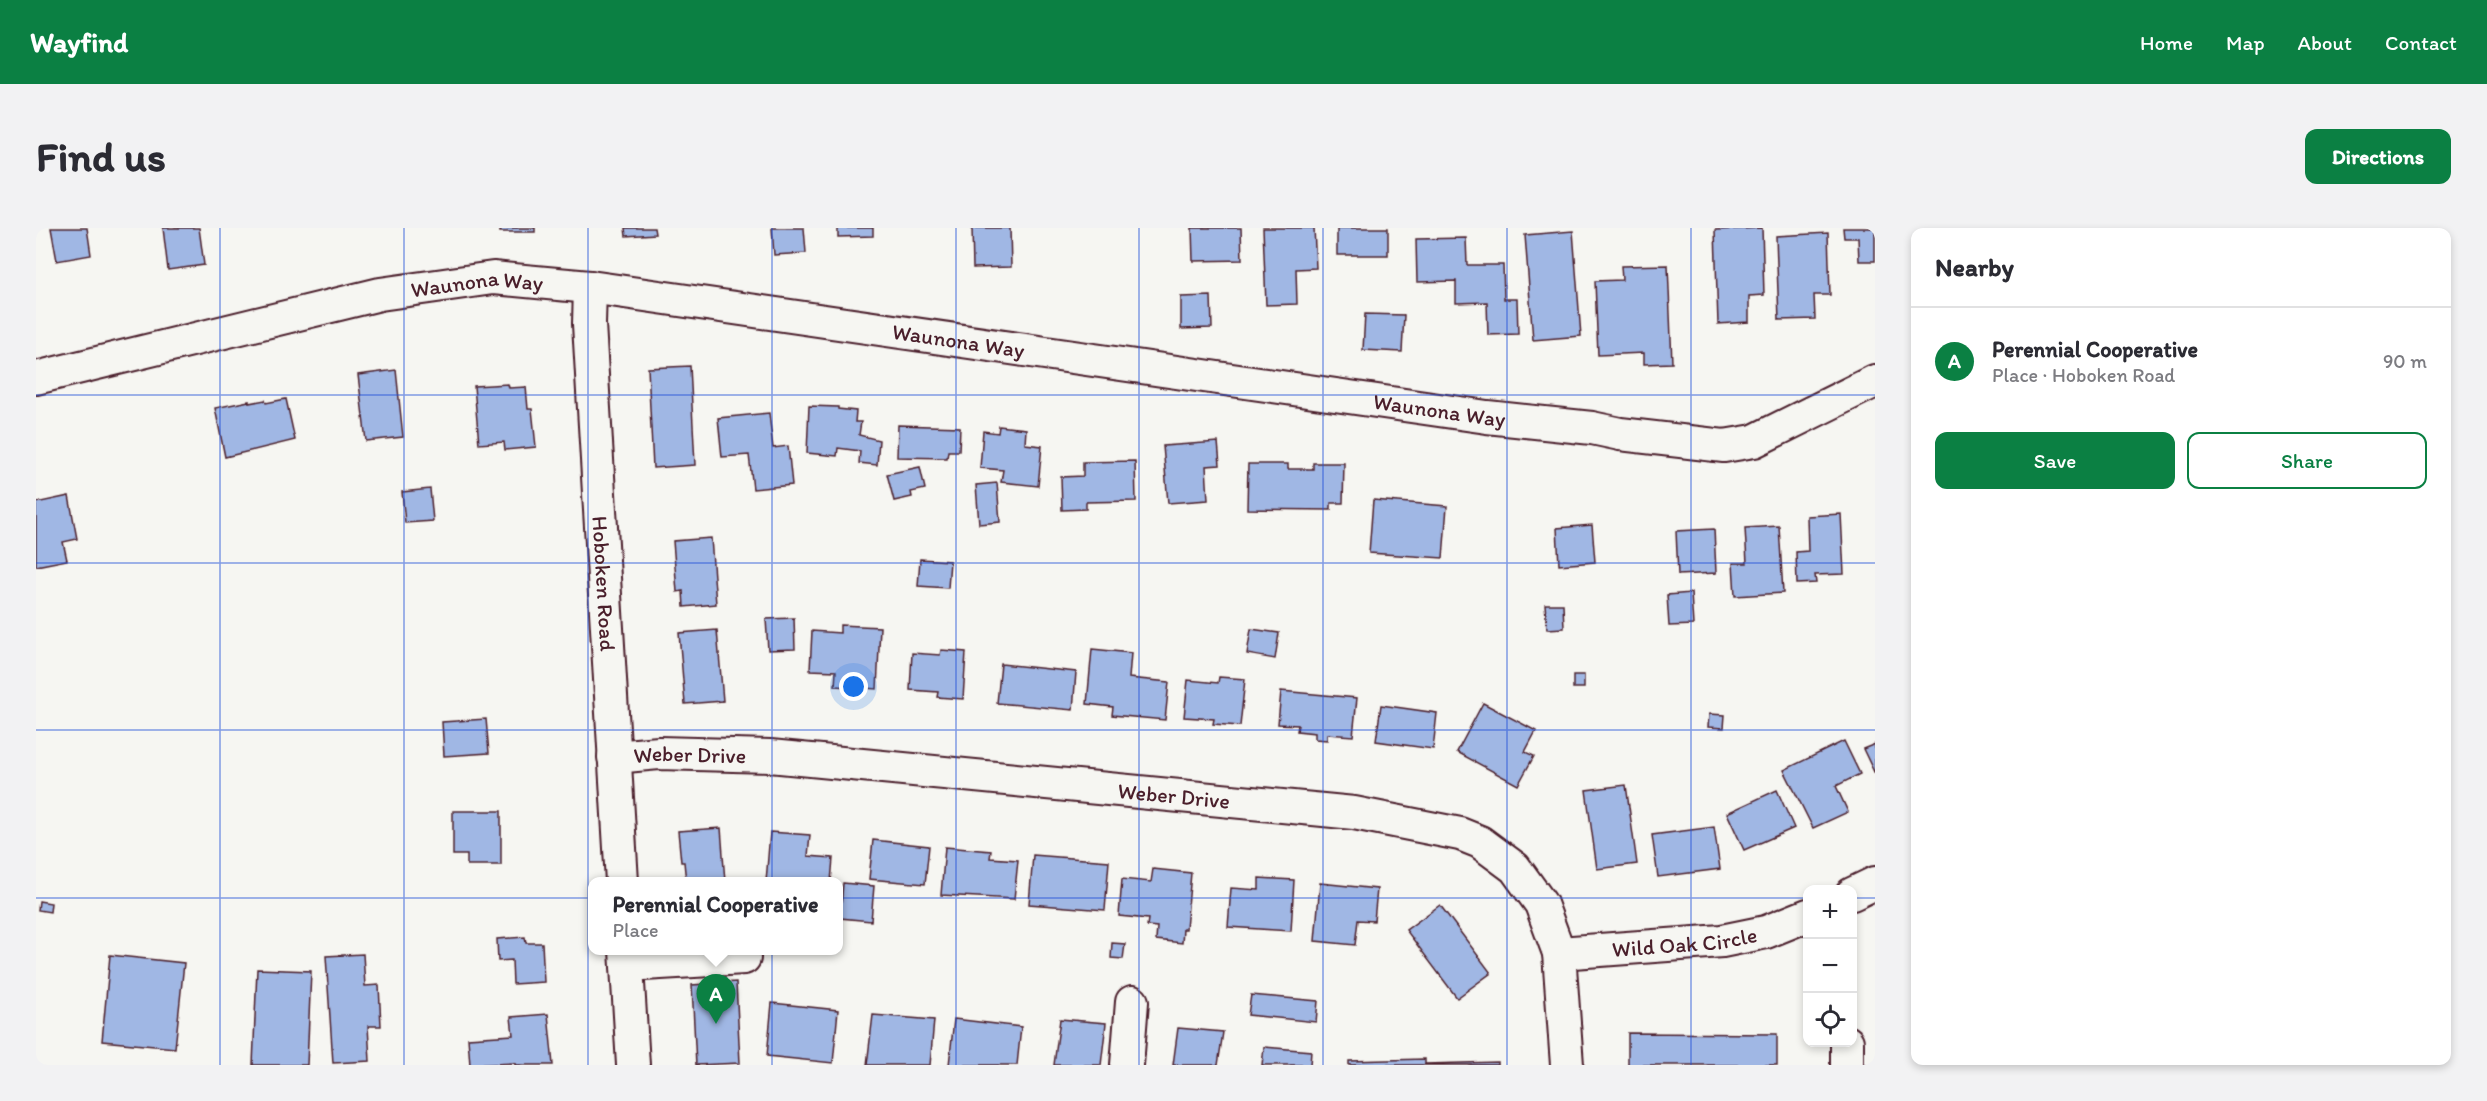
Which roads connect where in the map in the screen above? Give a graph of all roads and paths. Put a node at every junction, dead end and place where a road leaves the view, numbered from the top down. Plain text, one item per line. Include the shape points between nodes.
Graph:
1 (590, 286) junction
2 (36, 378) edge
3 (1875, 381) edge
4 (614, 757) junction
5 (622, 877) edge
6 (1875, 883) edge
7 (1857, 892) edge
8 (1803, 917) edge
9 (1559, 953) junction
10 (626, 958) edge
11 (744, 958) dead end
12 (1132, 1002) dead end
13 (1847, 1047) edge
14 (633, 1065) edge
15 (1127, 1065) edge
16 (1567, 1065) edge
17 (1847, 1065) edge

1 - 2 street, Waunona Way via 493,278 380,294
1 - 3 street, Waunona Way via 1486,417 1724,446 1754,441
1 - 4 street, Hoboken Road
4 - 5 street, Hoboken Road
4 - 9 street, Weber Drive via 659,753 770,756 1354,813 1438,828 1480,842 1515,868 1541,904
6 - 7 street
8 - 9 street, Wild Oak Circle via 1766,932 1722,941
9 - 16 street, Weber Drive
10 - 11 street
10 - 14 street
12 - 15 street
13 - 17 street

